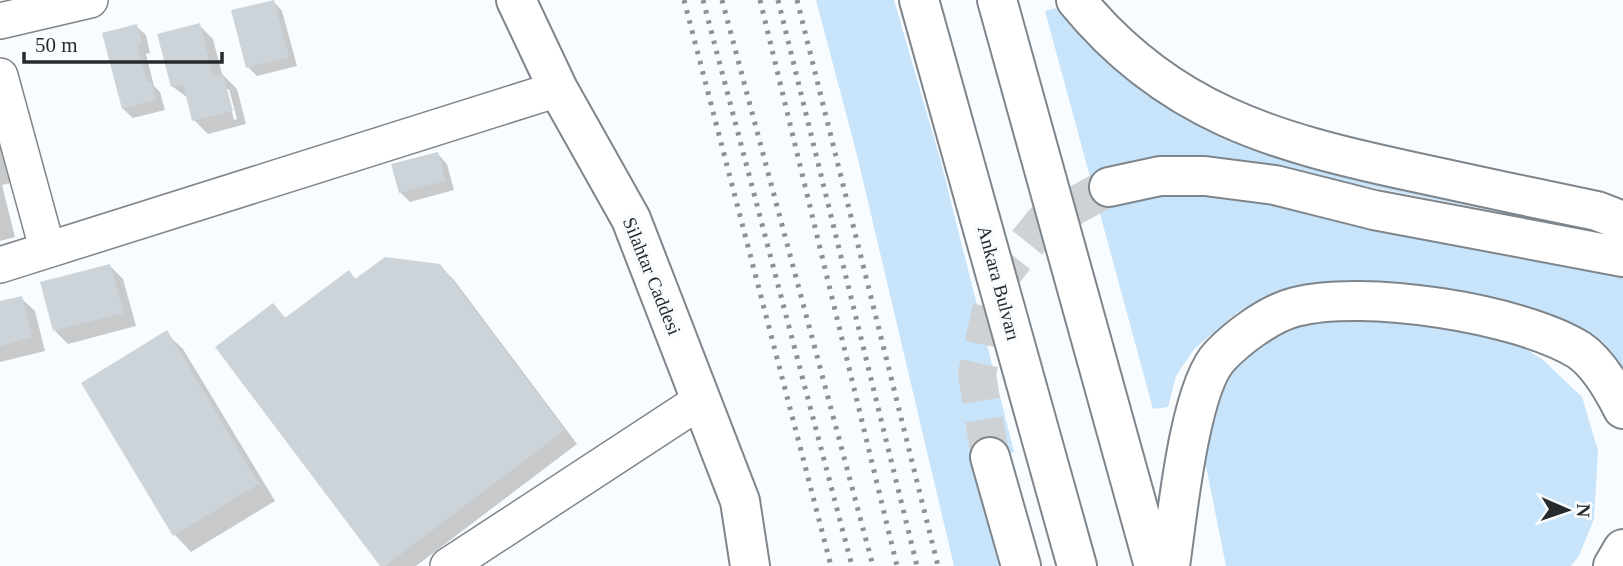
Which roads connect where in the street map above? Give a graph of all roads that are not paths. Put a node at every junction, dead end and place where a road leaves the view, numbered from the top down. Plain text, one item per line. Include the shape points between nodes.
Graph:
1 (90, 0) edge
2 (516, 0) edge
3 (919, 0) edge
4 (997, 0) edge
5 (1076, 0) edge
6 (0, 21) edge
7 (0, 76) edge
8 (558, 89) junction
9 (1109, 187) tunnel mouth
10 (1623, 221) edge
11 (47, 248) junction
12 (1623, 257) edge
13 (0, 265) edge
14 (701, 401) junction
15 (1623, 409) edge
16 (990, 457) tunnel mouth
17 (740, 500) junction
18 (1623, 549) edge
19 (448, 566) edge
20 (750, 566) edge
21 (767, 566) edge
22 (1020, 566) edge
23 (1077, 566) edge
24 (1154, 566) edge
25 (1170, 566) edge
26 (1613, 566) edge

1 - 6 lane
2 - 8 main road, Silahtar Caddesi
3 - 23 main road, Ankara Bulvarı
4 - 24 main road
5 - 10 main road via 1093,22 1158,80 1244,127 1321,152 1597,211
7 - 11 lane
8 - 11 lane
8 - 14 main road, Silahtar Caddesi via 631,219
9 - 12 main road via 1160,176 1228,179
11 - 13 lane
14 - 17 main road, Silahtar Caddesi
14 - 19 lane
15 - 25 main road via 1612,387 1582,352 1519,324 1427,307 1341,300 1293,307 1256,327 1218,358 1198,403
16 - 22 main road
17 - 20 main road, Silahtar Caddesi
17 - 21 main road
18 - 26 main road

